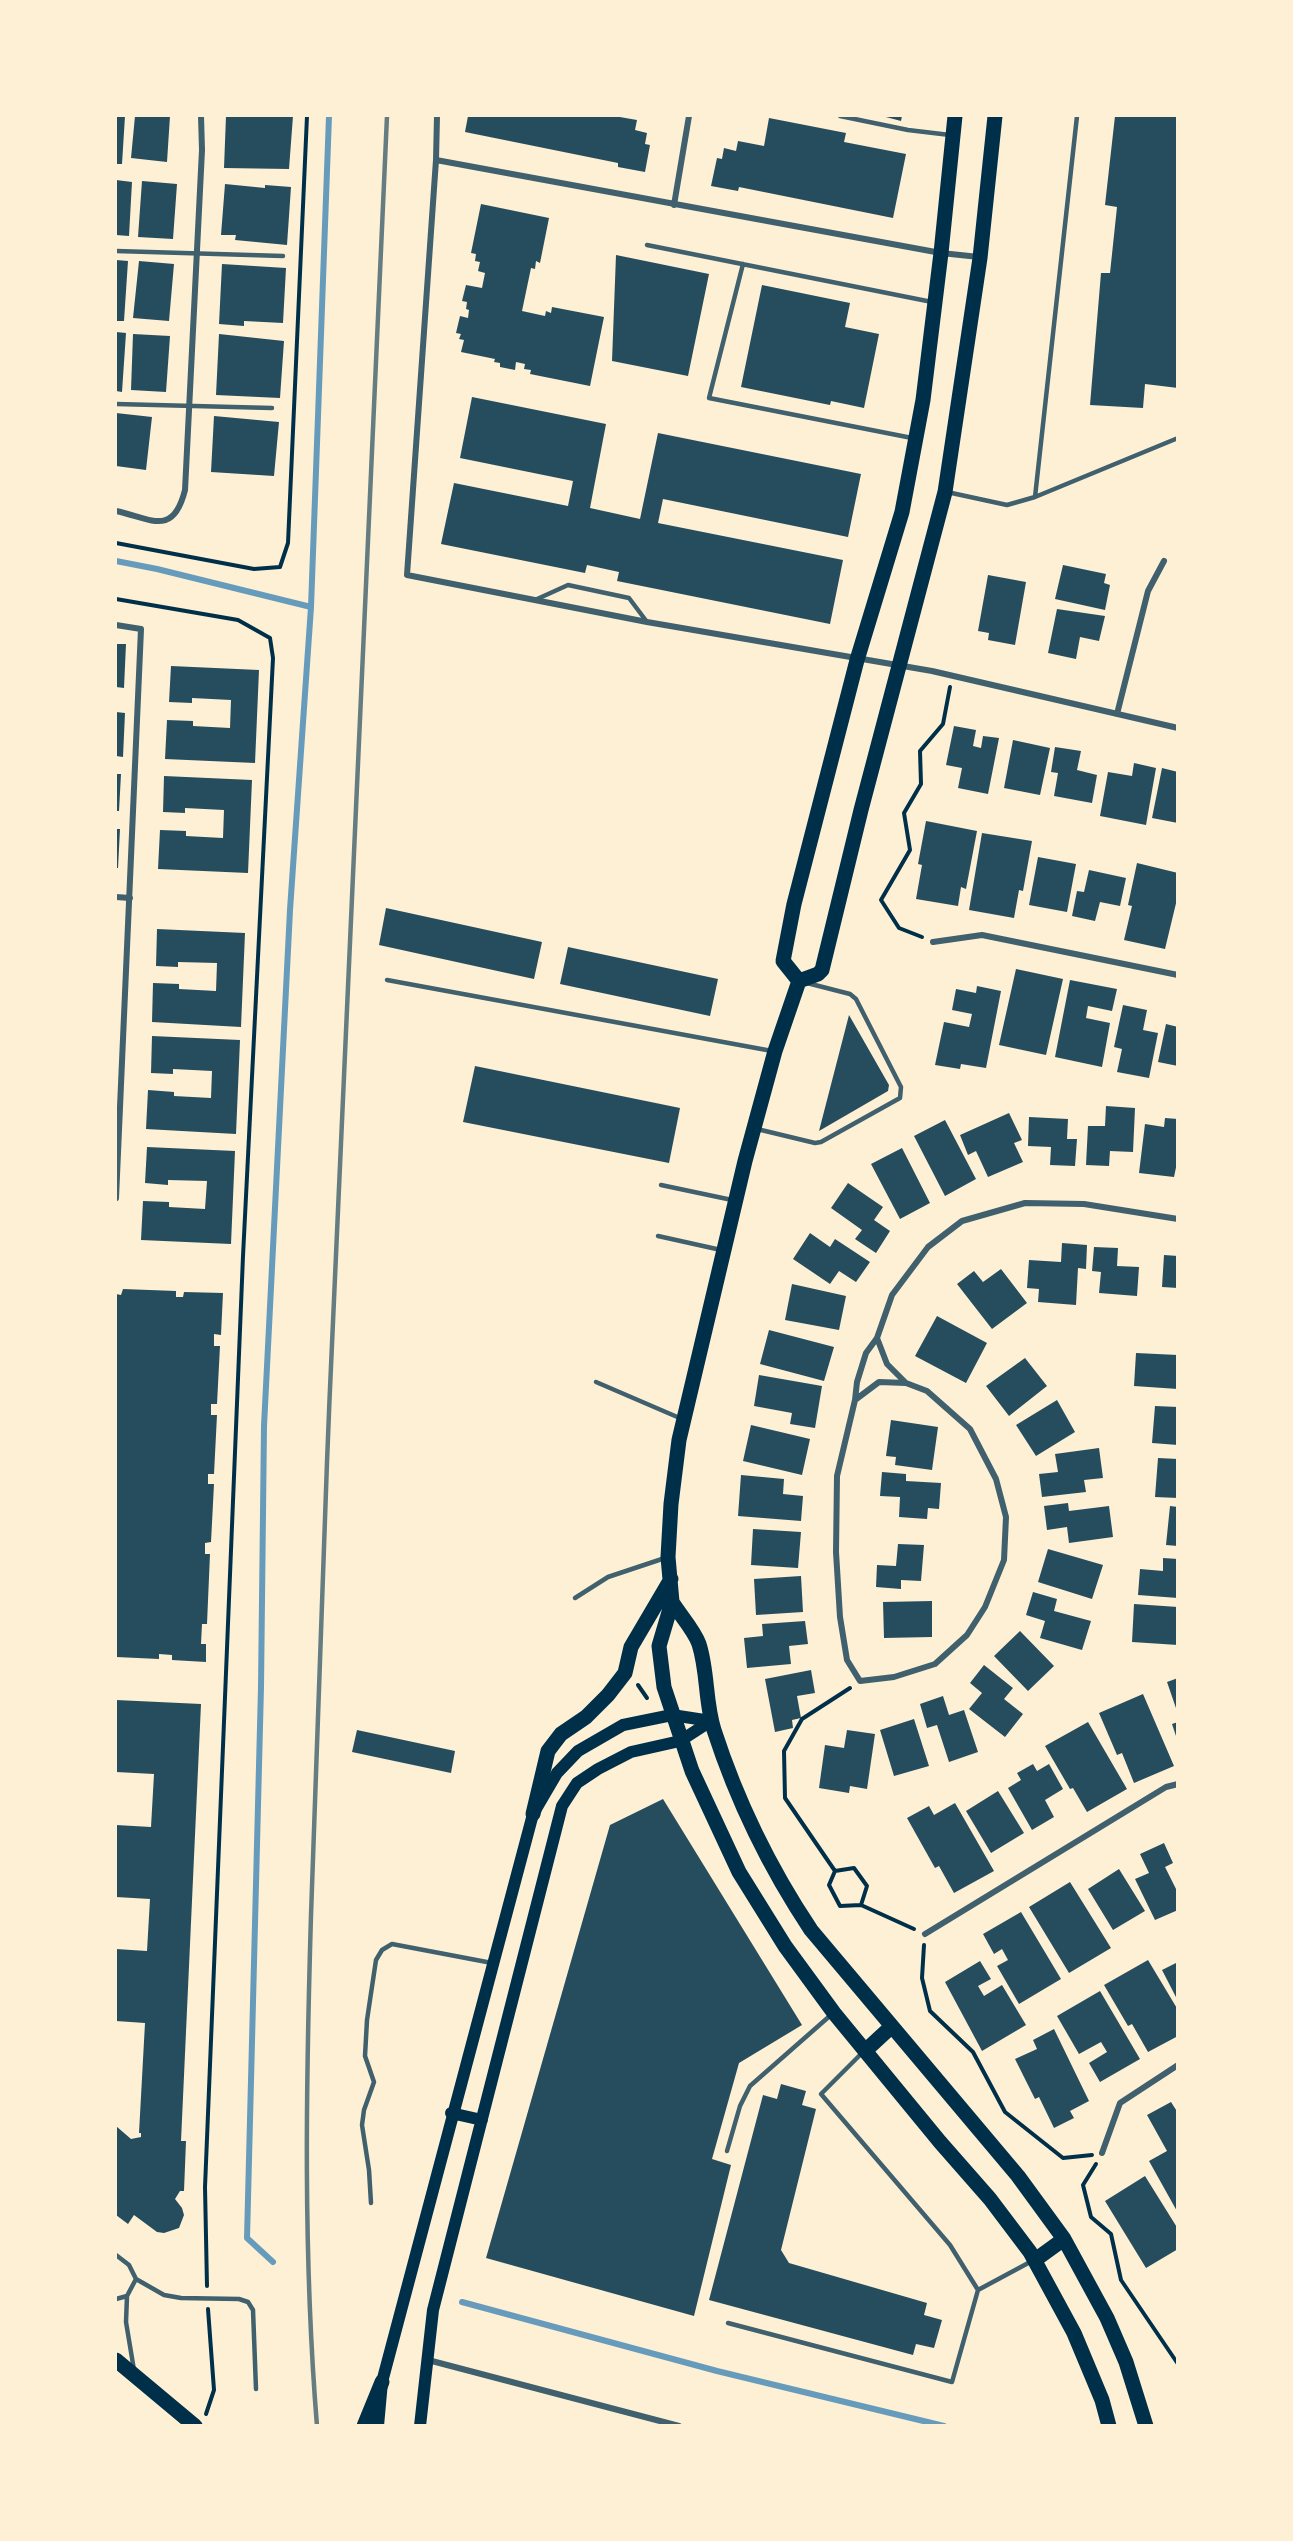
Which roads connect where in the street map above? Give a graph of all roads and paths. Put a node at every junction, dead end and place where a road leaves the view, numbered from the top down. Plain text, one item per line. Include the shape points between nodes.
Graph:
1 (201, 116) edge
2 (436, 116) edge
3 (689, 116) edge
4 (840, 116) edge
5 (955, 116) edge
6 (995, 116) edge
7 (1077, 116) edge
8 (953, 135) junction
9 (436, 160) junction
10 (674, 204) junction
11 (647, 245) dead end
12 (116, 251) edge
13 (941, 253) junction
14 (196, 254) junction
15 (283, 256) dead end
16 (980, 258) junction
17 (743, 264) junction
18 (935, 303) junction
19 (116, 404) edge
20 (189, 407) junction
21 (272, 408) dead end
22 (916, 438) junction
23 (1178, 438) edge
24 (945, 492) junction
25 (1035, 497) junction
26 (116, 510) edge
27 (1164, 561) dead end
28 (116, 599) edge
29 (535, 600) junction
30 (646, 622) junction
31 (116, 625) edge
32 (857, 660) junction
33 (898, 667) junction
34 (952, 676) junction
35 (1118, 714) junction
36 (1178, 728) edge
37 (116, 897) edge
38 (130, 898) junction
39 (933, 942) joint
40 (1178, 975) edge
41 (387, 980) dead end
42 (799, 981) junction
43 (775, 1051) junction
44 (754, 1128) junction
45 (661, 1185) dead end
46 (116, 1198) edge
47 (736, 1201) junction
48 (1178, 1219) edge
49 (658, 1236) dead end
50 (724, 1251) junction
51 (877, 1338) junction
52 (596, 1382) dead end
53 (906, 1383) junction
54 (855, 1400) junction
55 (684, 1419) junction
56 (668, 1557) junction
57 (671, 1579) junction
58 (575, 1598) dead end
59 (672, 1602) junction
60 (632, 1677) dead end
61 (860, 1681) junction
62 (648, 1701) dead end
63 (672, 1715) junction
64 (711, 1721) junction
65 (680, 1741) junction
66 (1178, 1784) edge
67 (533, 1814) junction
68 (835, 1871) junction
69 (861, 1905) junction
70 (925, 1934) junction
71 (492, 1963) junction
72 (834, 2013) junction
73 (891, 2027) junction
74 (865, 2051) junction
75 (1178, 2065) edge
76 (451, 2113) junction
77 (482, 2120) junction
78 (727, 2151) dead end
79 (1102, 2153) junction
80 (371, 2203) dead end
81 (1064, 2240) junction
82 (116, 2255) edge
83 (1035, 2260) junction
84 (136, 2279) junction
85 (978, 2290) junction
86 (127, 2296) junction
87 (208, 2298) junction
88 (116, 2299) edge
89 (728, 2323) dead end
90 (116, 2360) edge
91 (428, 2360) junction
92 (1178, 2364) edge
93 (135, 2376) junction
94 (382, 2382) junction
95 (256, 2389) dead end
96 (200, 2421) edge
97 (364, 2426) edge
98 (378, 2426) edge
99 (420, 2426) edge
100 (680, 2426) edge
101 (1109, 2426) edge
102 (1146, 2426) edge

1 - 14 street
2 - 9 street
3 - 10 street
4 - 8 lane
5 - 8 main road
6 - 16 main road
7 - 25 lane
8 - 13 main road
9 - 10 street
9 - 29 street via 407,576
10 - 13 street
11 - 17 lane
12 - 14 lane
13 - 16 street
13 - 18 main road
14 - 15 lane
14 - 20 street
16 - 24 main road
17 - 18 lane
17 - 22 lane via 709,398
18 - 22 main road
19 - 20 lane
20 - 21 lane
20 - 26 street via 184,490 177,513 166,521 153,522
22 - 32 main road via 902,512
23 - 25 lane
24 - 25 lane via 1007,505
24 - 33 main road
27 - 35 street via 1148,591
28 - 87 path via 238,620 270,638 273,658 243,1256 205,2187
29 - 30 street
29 - 30 lane via 568,585 629,598
30 - 32 street
31 - 38 street via 141,629
32 - 33 street
32 - 42 main road via 783,961
33 - 34 street
33 - 42 main road via 822,970
34 - 35 street
34 - 39 path via 943,724 920,751 921,784 904,813 910,850 881,900 899,928
35 - 36 street
37 - 38 street
38 - 46 street
39 - 40 street via 982,935
41 - 43 lane
42 - 43 main road
42 - 44 lane via 856,999 902,1092 896,1101 821,1142
43 - 44 main road
44 - 47 main road
45 - 47 lane
47 - 50 main road
48 - 51 street via 1084,1204 1025,1203 962,1221 928,1247 892,1295
49 - 50 lane
50 - 55 main road
51 - 53 street via 887,1364
51 - 54 street via 866,1353
52 - 55 lane
53 - 54 street via 879,1382
53 - 61 street via 927,1391 970,1429 996,1479 1006,1518 1004,1560 985,1608 967,1635 935,1664 894,1677
54 - 61 street via 837,1476 836,1552 847,1660
55 - 56 main road via 671,1504
56 - 57 main road
56 - 58 lane via 608,1577
57 - 59 main road
57 - 67 main road via 631,1647 625,1673 608,1695 561,1734 548,1751
59 - 63 main road via 659,1646
59 - 64 main road via 699,1643
60 - 62 path
61 - 68 path via 802,1719 784,1751 785,1798
63 - 64 main road
63 - 65 main road
63 - 67 main road via 623,1725 578,1751 557,1773
64 - 65 main road
64 - 73 main road via 760,1847 782,1886 811,1930
65 - 72 main road via 739,1872 785,1946
65 - 77 main road via 631,1752 598,1768 577,1783 562,1806
66 - 70 street via 1166,1787
67 - 71 main road
68 - 69 path via 829,1885 840,1906
68 - 69 path via 854,1868 867,1886
69 - 70 path
70 - 79 path via 922,1978 930,2011 973,2052 1005,2112 1063,2158
71 - 76 main road
71 - 80 lane via 392,1944 376,1960 365,2056 374,2082 362,2126
72 - 74 main road
72 - 78 lane via 750,2086
73 - 74 main road
73 - 81 main road via 1018,2176
74 - 83 main road via 990,2199
74 - 85 lane via 821,2094 950,2246
75 - 79 street via 1120,2103
76 - 77 main road
76 - 94 main road
77 - 91 main road via 434,2310
79 - 92 path via 1083,2185 1091,2217 1111,2234 1121,2280
81 - 83 main road
81 - 102 main road via 1107,2318
82 - 84 lane via 129,2265
83 - 85 lane
83 - 101 main road via 1079,2344
84 - 86 lane
84 - 87 lane via 164,2295
85 - 89 lane via 952,2382
86 - 88 lane
86 - 93 lane via 126,2322
87 - 95 lane via 239,2299 248,2302 253,2310
87 - 96 path via 214,2390
90 - 93 main road
91 - 99 main road
91 - 100 street
93 - 96 main road
94 - 97 main road
94 - 98 main road

